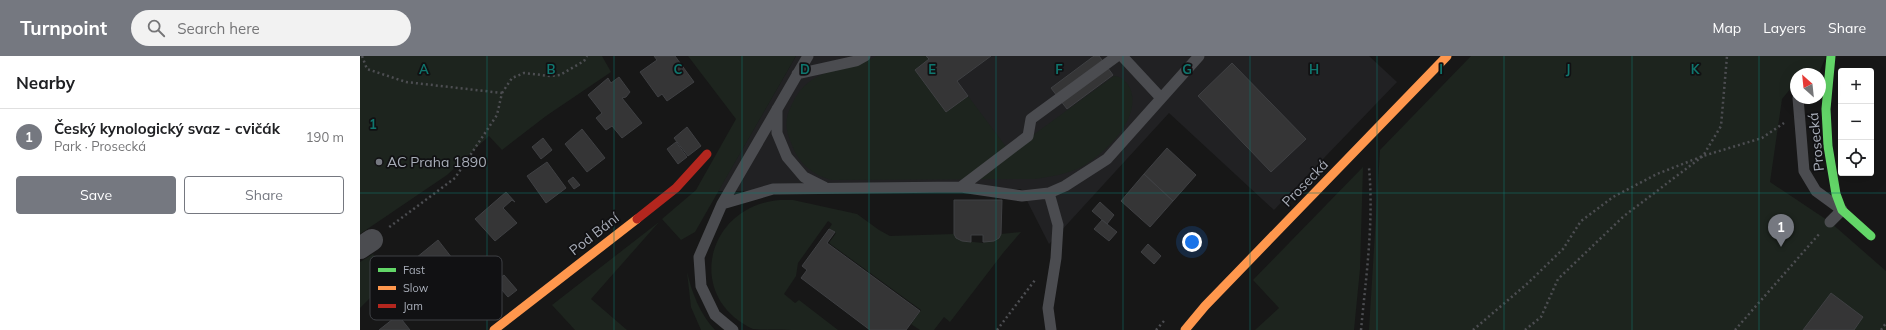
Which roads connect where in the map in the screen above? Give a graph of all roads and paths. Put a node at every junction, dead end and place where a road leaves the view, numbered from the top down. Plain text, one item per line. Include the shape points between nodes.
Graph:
1 (362, 56) edge
2 (587, 56) edge
3 (808, 56) edge
4 (865, 56) edge
5 (1117, 56) edge
6 (1122, 56) edge
7 (1199, 56) edge
8 (1447, 56) edge
9 (1727, 56) edge
10 (1831, 56) edge
11 (1826, 68) edge
12 (797, 74) junction
13 (502, 93) junction
14 (1161, 98) junction
15 (1798, 104) edge
16 (1826, 104) edge
17 (777, 106) junction
18 (1799, 112) junction
19 (1366, 139) junction
20 (706, 154) dead end
21 (1703, 156) junction
22 (826, 188) junction
23 (961, 188) junction
24 (1049, 193) junction
25 (722, 204) junction
26 (1842, 210) junction
27 (1830, 222) joint
28 (1871, 236) dead end
29 (366, 244) edge
30 (1056, 252) junction
31 (1886, 323) edge
32 (494, 330) edge
33 (733, 330) edge
34 (997, 330) edge
35 (1052, 330) edge
36 (1185, 330) edge
37 (1361, 330) edge
38 (1473, 330) edge
39 (1525, 330) edge
40 (1735, 330) edge
41 (1881, 330) edge

1 - 13 path via 367,69 406,82
2 - 13 path via 584,61 560,75 524,73 512,78
3 - 12 lane
4 - 12 lane via 849,63
5 - 23 lane via 1031,119 1028,136
6 - 14 lane
7 - 14 lane
8 - 19 street, Prosecká
9 - 21 path via 1721,126
10 - 11 street, Prosecká
12 - 17 lane
13 - 29 path via 497,115 455,178
14 - 24 lane via 1106,159 1065,186
15 - 18 lane
16 - 26 street, Prosecká via 1828,146 1836,194
17 - 22 lane via 777,133 787,157 804,177
17 - 25 lane
18 - 21 path via 1762,138
18 - 26 lane via 1804,171 1816,191
19 - 36 street, Prosecká
19 - 37 path via 1370,188 1368,261
20 - 32 street, Pod Bání via 676,188
21 - 38 path via 1657,174 1613,197 1581,221 1562,249 1528,283
21 - 39 path via 1624,216 1558,279 1542,317
22 - 23 lane
22 - 25 lane via 773,189
23 - 24 lane via 1022,196
24 - 30 lane via 1058,225
25 - 33 lane via 699,257 701,286 715,315
26 - 27 lane
26 - 28 street, Prosecká
27 - 40 path
30 - 34 path
30 - 35 lane via 1048,308
31 - 41 path

